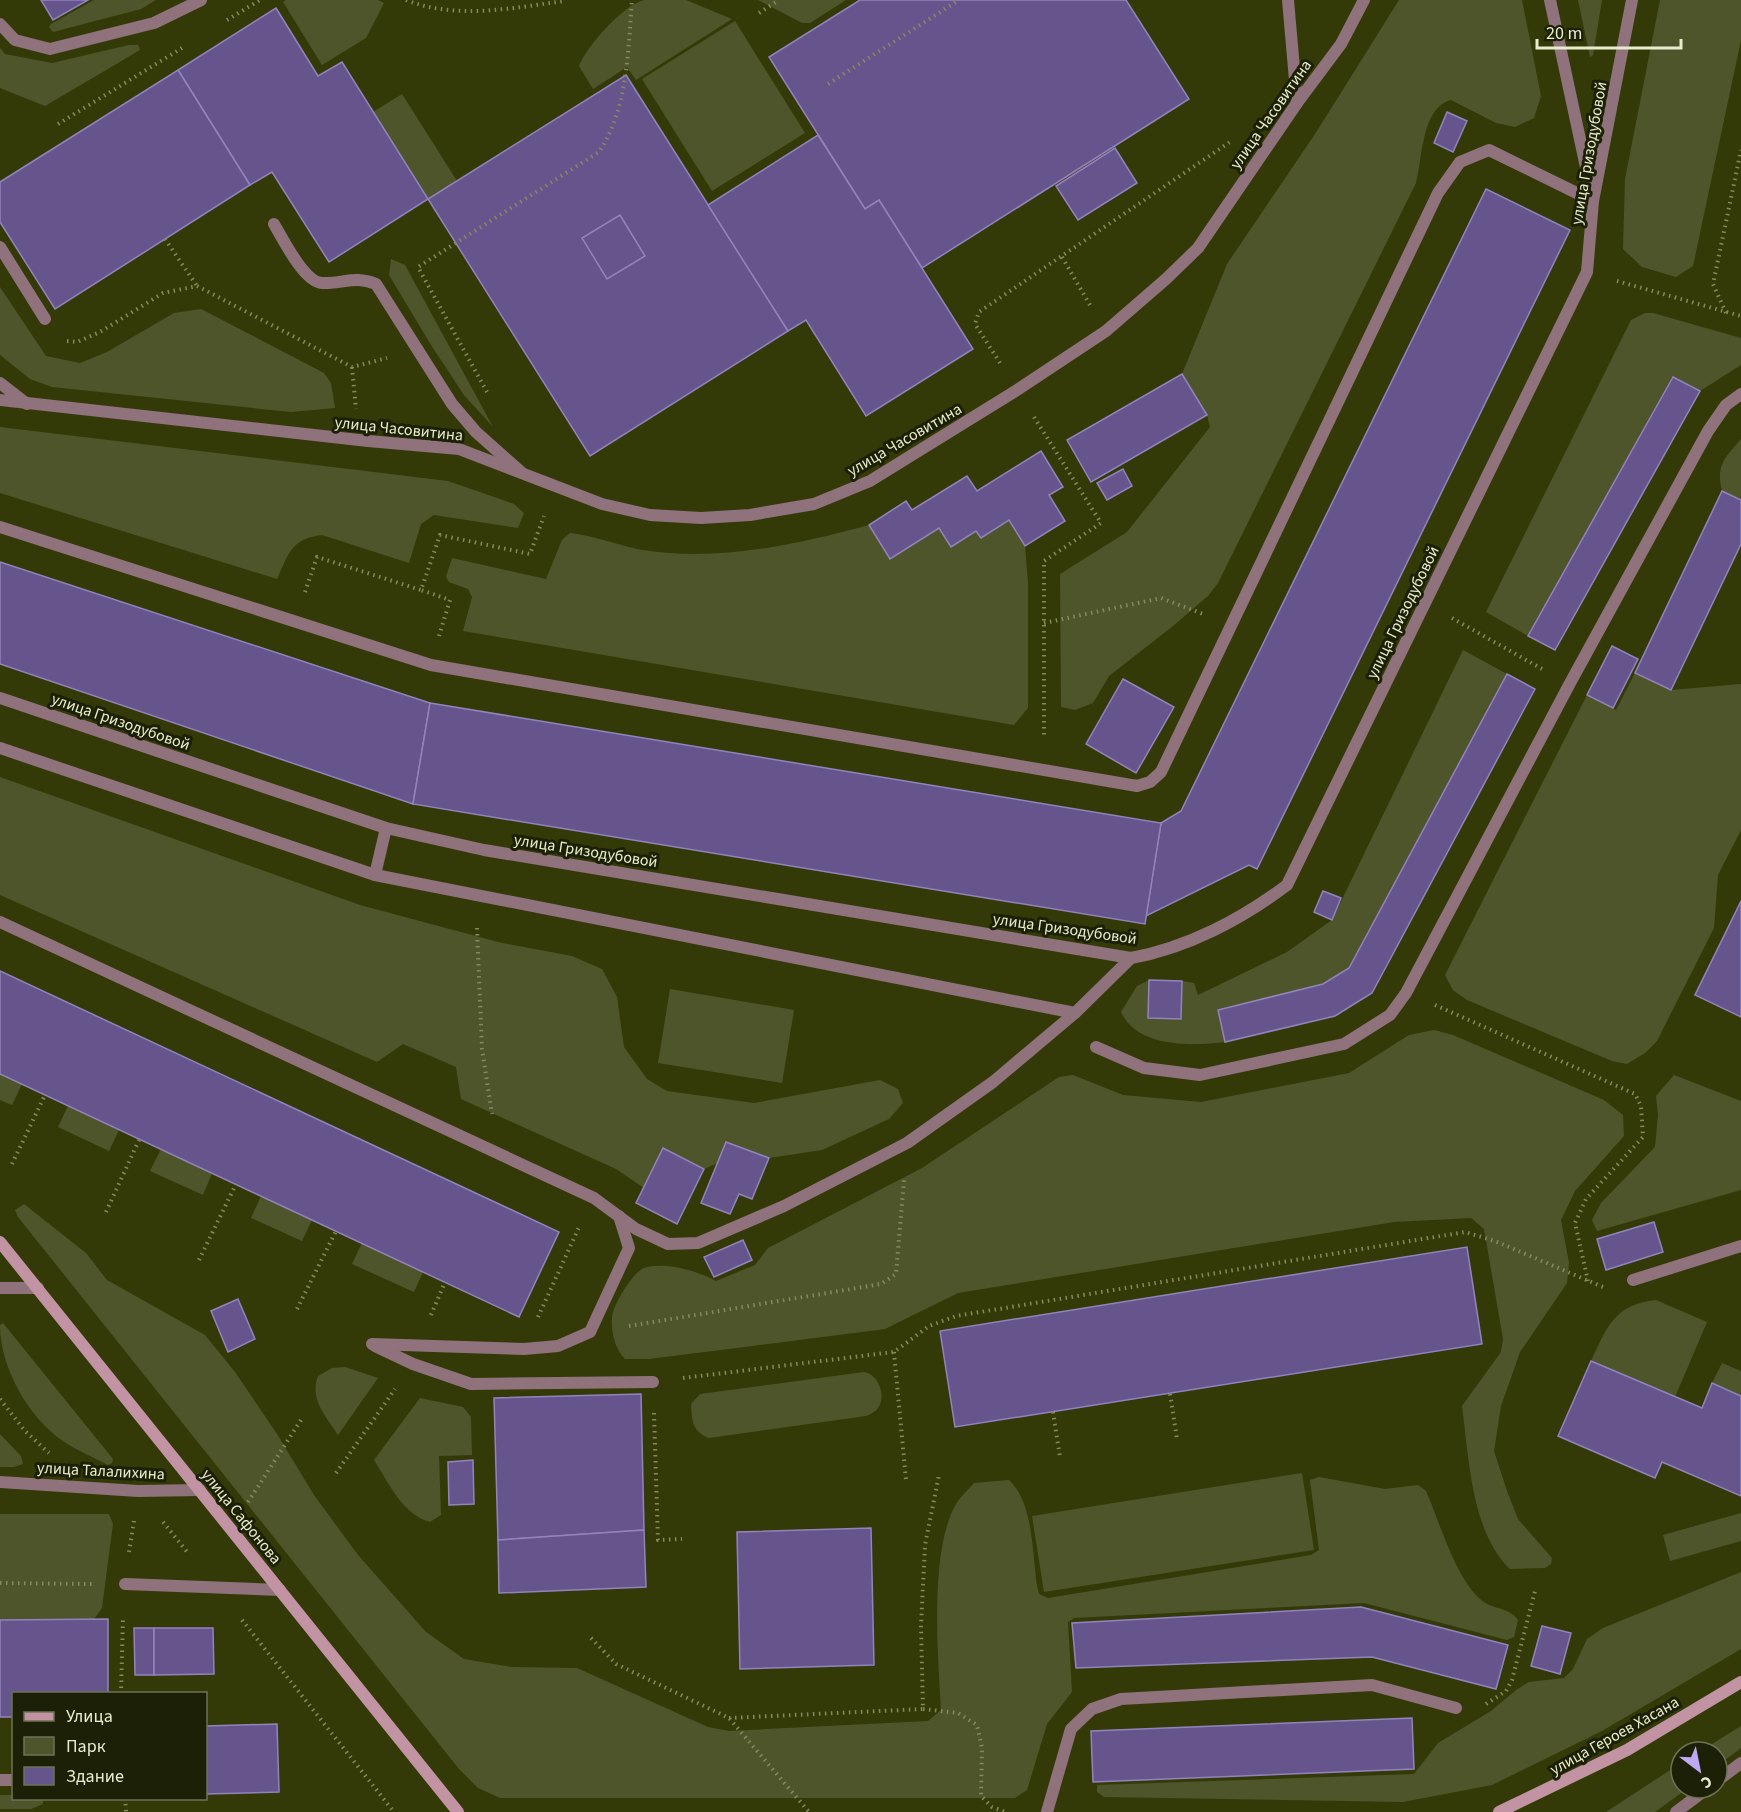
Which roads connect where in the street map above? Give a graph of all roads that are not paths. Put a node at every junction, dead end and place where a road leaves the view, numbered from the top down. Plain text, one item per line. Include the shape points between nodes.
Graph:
1 (201, 0) edge
2 (1288, 0) edge
3 (1365, 0) edge
4 (1550, 0) edge
5 (1632, 0) edge
6 (0, 24) edge
7 (1297, 103) junction
8 (1593, 201) junction
9 (274, 224) dead end
10 (0, 247) edge
11 (45, 319) dead end
12 (0, 383) edge
13 (1741, 394) edge
14 (0, 399) edge
15 (27, 404) junction
16 (521, 472) junction
17 (0, 527) edge
18 (0, 698) edge
19 (0, 748) edge
20 (386, 828) junction
21 (375, 875) junction
22 (0, 922) edge
23 (1131, 958) junction
24 (1075, 1013) junction
25 (1096, 1047) dead end
26 (619, 1215) junction
27 (0, 1242) edge
28 (1741, 1246) edge
29 (1633, 1280) dead end
30 (0, 1288) edge
31 (38, 1288) junction
32 (653, 1382) road end
33 (0, 1482) edge
34 (200, 1490) junction
35 (125, 1584) road end
36 (280, 1590) junction
37 (1741, 1682) edge
38 (1456, 1708) road end
39 (1692, 1800) edge
40 (458, 1812) edge
41 (1047, 1812) edge
42 (1499, 1812) edge
43 (1676, 1812) edge

1 - 6 street via 154,23 50,49 15,40
2 - 7 street
3 - 7 street, улица Часовитина via 1341,44
4 - 8 street
5 - 8 street, улица Гризодубовой
7 - 16 street, улица Часовитина via 1197,248 1106,331 870,481 814,504 750,515 701,518 650,515 603,504
8 - 17 street via 1489,150 1460,162 1438,194 1161,772 1150,782 1137,786 430,665
8 - 23 street, улица Гризодубовой via 1587,272 1287,885 1260,906 1166,952
9 - 16 street via 308,278 321,283 362,278 376,284 452,404 476,432
10 - 11 street
12 - 15 street
13 - 25 street via 1726,405 1702,441 1406,993 1390,1015 1344,1044 1200,1075 1144,1068
14 - 15 street, улица Часовитина
15 - 16 street, улица Часовитина via 459,449
18 - 20 street, улица Гризодубовой
19 - 21 street
20 - 21 street
20 - 23 street, улица Гризодубовой via 483,850
21 - 24 street
22 - 26 street via 594,1198
23 - 24 street
24 - 26 street via 993,1082 907,1143 784,1206 698,1243 668,1244 636,1230
26 - 32 street via 629,1248 590,1332 558,1346 524,1349 372,1344 412,1364 471,1384
27 - 31 main road, улица Сафонова
28 - 29 street
30 - 31 street
31 - 34 main road, улица Сафонова
33 - 34 street, улица Талалихина via 138,1491
34 - 36 main road, улица Сафонова
35 - 36 street
36 - 40 main road, улица Сафонова
37 - 42 main road, улица Героев Хасана via 1627,1750
38 - 41 street via 1372,1685 1121,1699 1092,1709 1071,1729
39 - 43 street

